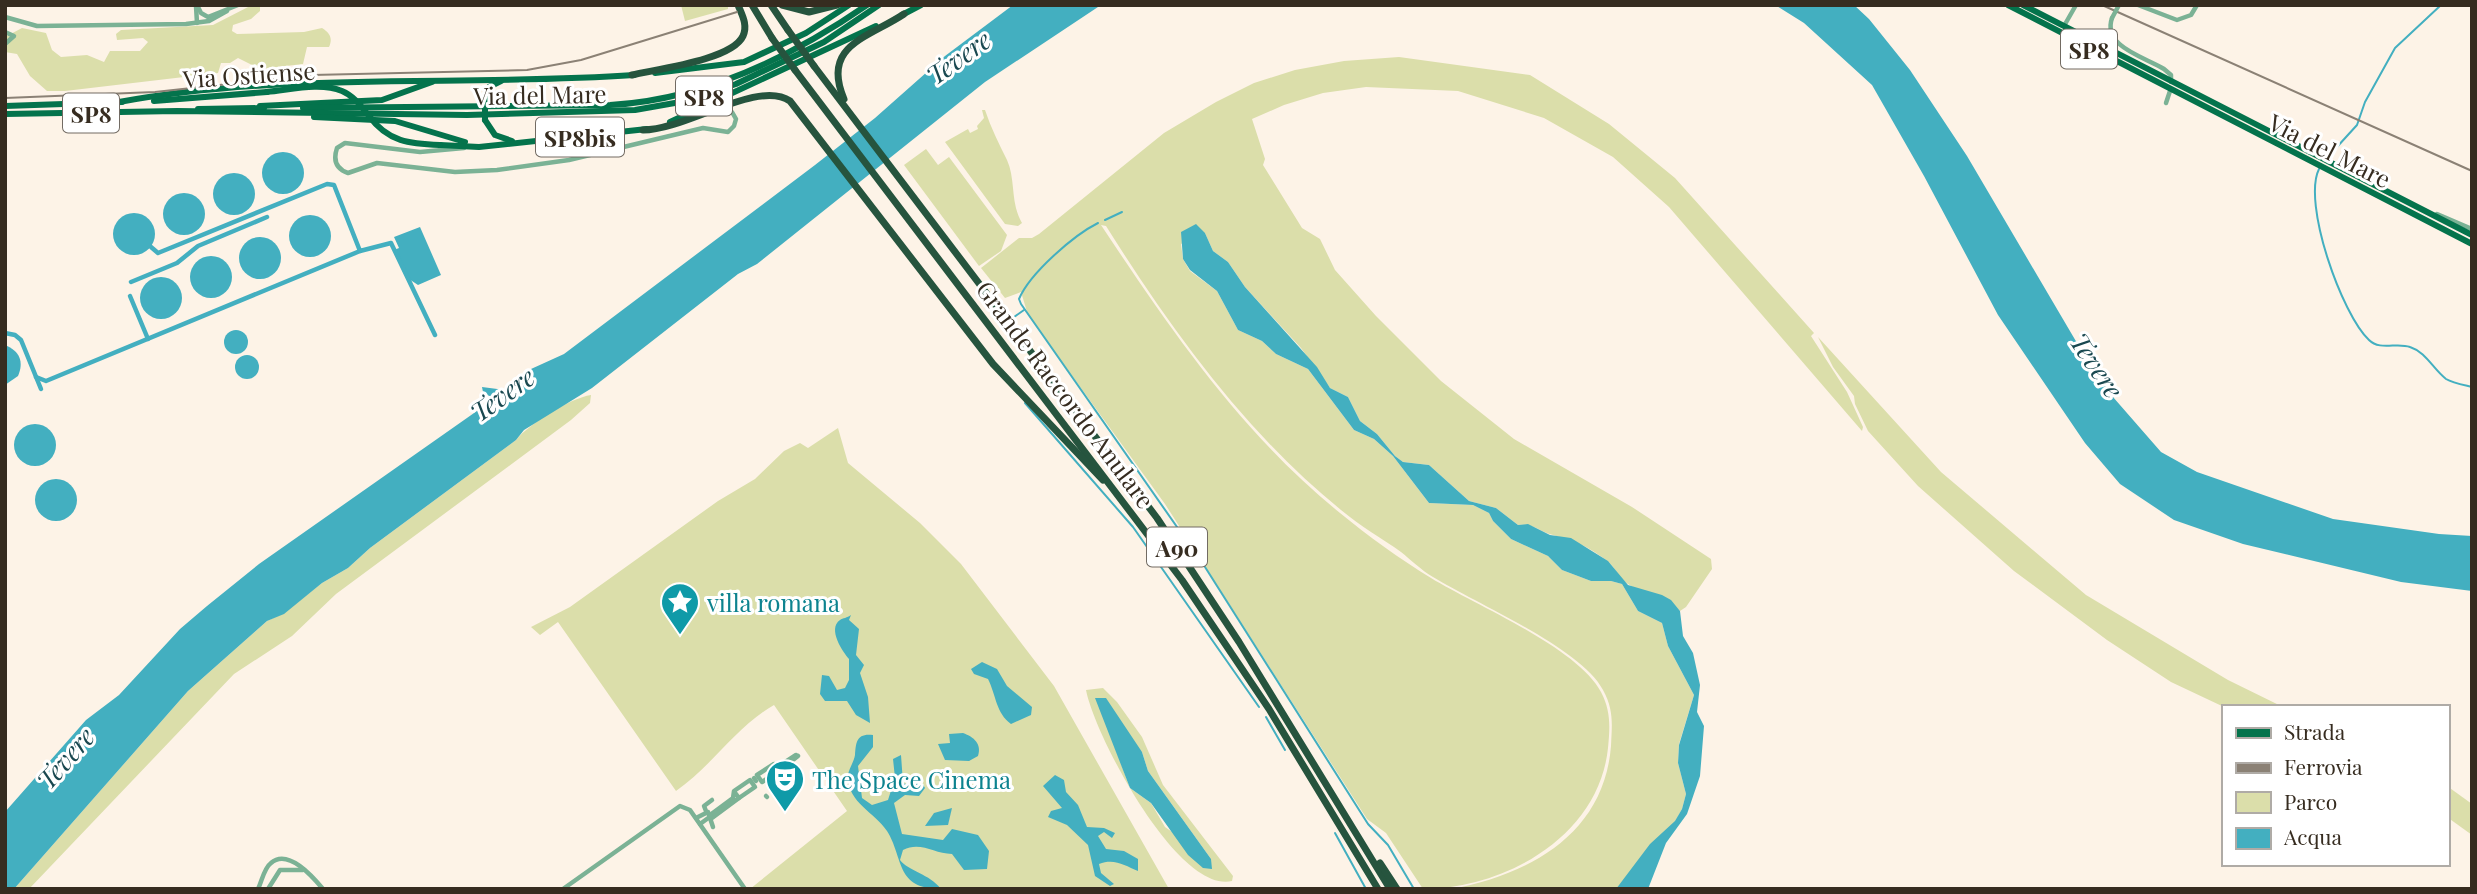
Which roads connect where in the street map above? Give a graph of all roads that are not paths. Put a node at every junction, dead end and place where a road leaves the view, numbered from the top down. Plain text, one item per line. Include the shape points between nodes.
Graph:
1 (197, 5) edge
2 (238, 5) edge
3 (738, 5) edge
4 (752, 5) edge
5 (771, 5) edge
6 (782, 5) edge
7 (837, 5) edge
8 (849, 5) edge
9 (867, 5) edge
10 (879, 5) edge
11 (921, 5) edge
12 (2008, 5) edge
13 (2023, 5) edge
14 (2119, 5) edge
15 (2138, 5) edge
16 (2197, 5) edge
17 (2075, 8) edge
18 (227, 11) junction
19 (904, 14) junction
20 (5, 17) edge
21 (197, 23) junction
22 (2064, 27) junction
23 (5, 32) edge
24 (5, 44) edge
25 (632, 75) junction
26 (509, 78) junction
27 (447, 80) junction
28 (2171, 82) junction
29 (2171, 91) junction
30 (119, 102) junction
31 (2166, 103) dead end
32 (5, 106) edge
33 (244, 108) junction
34 (722, 108) junction
35 (177, 111) junction
36 (253, 112) junction
37 (5, 114) edge
38 (856, 120) junction
39 (643, 130) junction
40 (516, 142) junction
41 (499, 144) junction
42 (441, 148) junction
43 (2313, 159) junction
44 (2332, 169) junction
45 (2385, 191) junction
46 (2472, 229) edge
47 (2472, 235) edge
48 (2472, 244) edge
49 (1125, 503) junction
50 (797, 755) dead end
51 (777, 769) dead end
52 (738, 796) dead end
53 (712, 800) dead end
54 (710, 815) junction
55 (695, 818) junction
56 (700, 824) junction
57 (1354, 827) junction
58 (704, 830) junction
59 (282, 860) junction
60 (280, 870) junction
61 (304, 870) junction
62 (258, 889) edge
63 (268, 889) edge
64 (323, 889) edge
65 (563, 889) edge
66 (745, 889) edge
67 (1378, 889) edge
68 (1390, 889) edge
69 (1397, 889) edge

1 - 18 street via 206,16
1 - 21 street
2 - 18 street
3 - 25 highway via 745,29 736,46
4 - 49 highway, Grande Raccordo Anulare / A90, bridge via 795,70
5 - 38 highway, Grande Raccordo Anulare / A90, bridge
6 - 7 highway via 809,12
8 - 25 main road, Via Ostiense / SP8bis via 806,33 741,63
9 - 33 main road, Via del Mare / SP8 via 822,35 735,77 657,100 472,108
10 - 36 main road, Via del Mare / SP8 via 828,40 759,74 712,94 653,108 467,115
11 - 19 main road, Via Ostiense / SP8bis
12 - 29 main road, Via del Mare / SP8
13 - 22 main road
14 - 28 street, bridge via 2109,30 2114,40 2164,69
15 - 16 street via 2177,20 2191,15
17 - 22 street
18 - 21 street
19 - 38 highway via 850,47 840,59 836,74
19 - 39 main road, Via Ostiense / SP8bis via 709,106
20 - 21 street via 37,26
22 - 28 main road
23 - 24 street via 14,38
25 - 26 main road, Via Ostiense / SP8bis
26 - 27 main road, Via Ostiense / SP8bis
26 - 40 main road, bridge via 491,86 485,98 485,120 495,135
27 - 30 main road, Via Ostiense / SP8bis via 310,83
27 - 33 main road via 382,100
28 - 43 main road
29 - 31 street
29 - 43 main road, Via del Mare / SP8
30 - 32 main road, Via Ostiense / SP8bis
30 - 42 main road, Via Ostiense / SP8bis, bridge via 337,89 353,97 391,138
33 - 35 main road, Via del Mare / SP8
34 - 39 highway
34 - 42 street via 736,119 728,132 700,128 551,163 459,172 377,163 348,173 337,164 335,152 341,144 378,144 408,151
34 - 49 highway via 766,93 784,97 798,108 1001,374
35 - 36 main road, Via del Mare / SP8
35 - 37 main road, Via del Mare / SP8
36 - 41 main road via 391,121 461,142
38 - 57 highway, Grande Raccordo Anulare / A90 via 1165,529
39 - 40 main road, Via Ostiense / SP8bis
40 - 41 main road, Via Ostiense / SP8bis
41 - 42 main road, Via Ostiense / SP8bis
43 - 44 main road
44 - 45 main road
44 - 48 main road, Via del Mare
45 - 46 street
45 - 47 main road
49 - 67 highway, Grande Raccordo Anulare / A90 via 1232,652
50 - 51 street
52 - 54 street
53 - 54 street via 704,806
54 - 55 street
54 - 56 street
54 - 58 street via 713,826
55 - 56 street
55 - 65 street via 682,806
56 - 58 street
57 - 68 highway, Grande Raccordo Anulare / A90
57 - 69 highway, Grande Raccordo Anulare
58 - 66 street
59 - 60 street
59 - 61 street
59 - 62 street via 268,865
60 - 61 street
60 - 63 street
61 - 64 street

